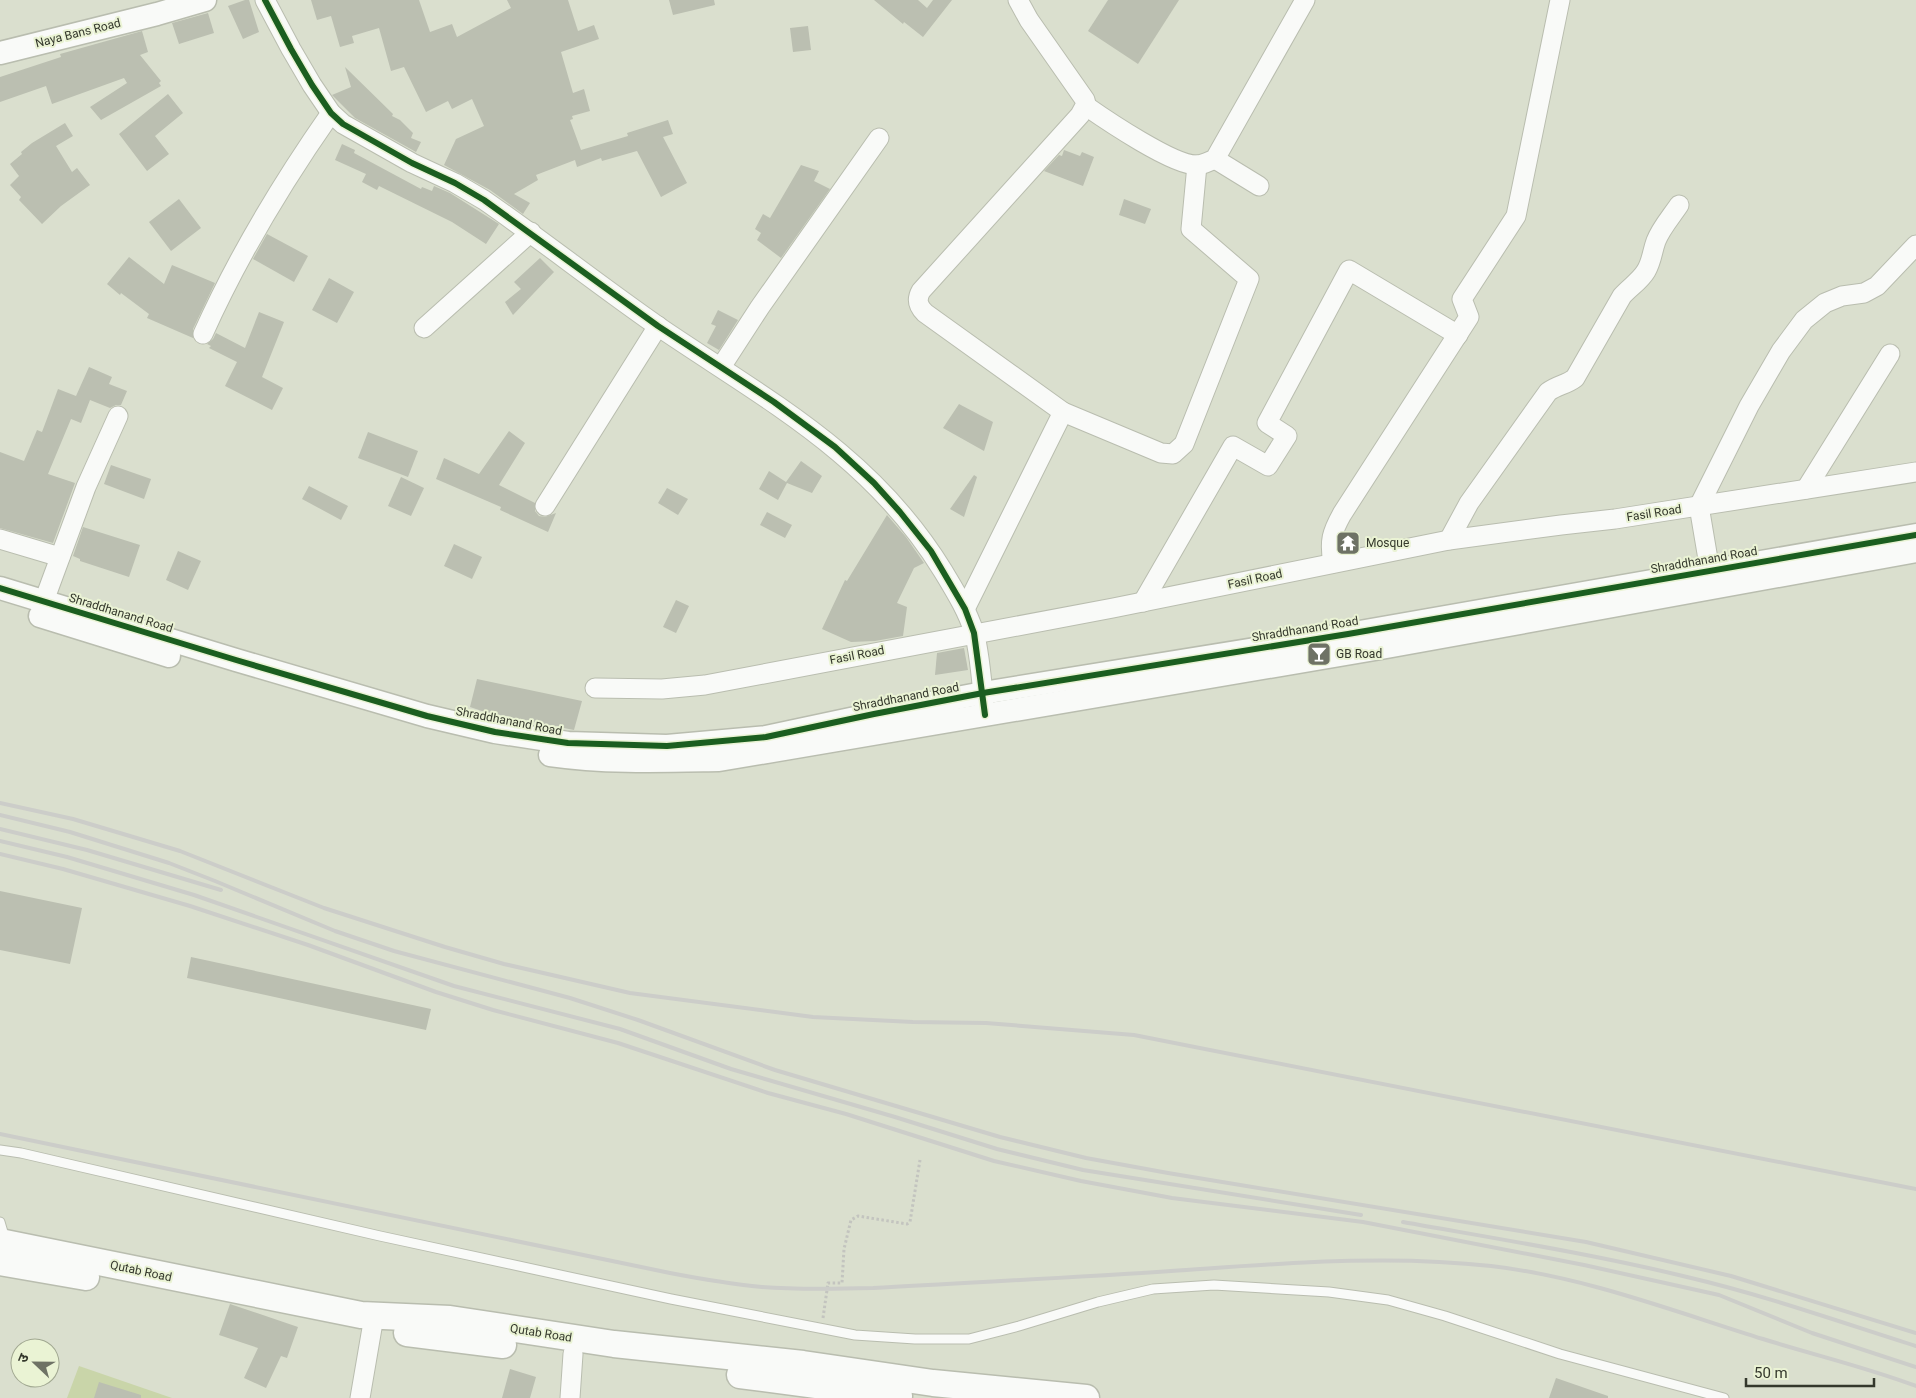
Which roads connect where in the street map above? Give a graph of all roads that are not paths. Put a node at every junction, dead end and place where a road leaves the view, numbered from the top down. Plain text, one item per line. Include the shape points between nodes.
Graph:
1 (205, 0) edge
2 (265, 0) edge
3 (1018, 0) edge
4 (1305, 0) edge
5 (1560, 0) edge
6 (155, 7) edge
7 (0, 52) edge
8 (1086, 106) junction
9 (331, 113) junction
10 (880, 138) dead end
11 (1215, 159) junction
12 (1197, 165) junction
13 (1259, 186) dead end
14 (1679, 205) dead end
15 (531, 232) junction
16 (1916, 245) edge
17 (658, 326) junction
18 (424, 328) dead end
19 (203, 334) dead end
20 (1458, 335) junction
21 (1890, 354) dead end
22 (721, 367) junction
23 (1063, 412) junction
24 (118, 416) dead end
25 (1916, 472) edge
26 (1806, 489) junction
27 (545, 506) dead end
28 (1699, 506) junction
29 (1916, 535) edge
30 (0, 539) edge
31 (1449, 540) junction
32 (1916, 551) edge
33 (60, 557) junction
34 (1333, 562) junction
35 (1710, 571) junction
36 (0, 588) edge
37 (44, 601) junction
38 (1143, 602) junction
39 (0, 604) edge
40 (965, 608) junction
41 (974, 633) junction
42 (1259, 659) junction
43 (595, 688) dead end
44 (984, 704) junction
45 (0, 1150) edge
46 (2, 1251) edge
47 (372, 1328) junction
48 (573, 1354) junction
49 (785, 1381) edge
50 (360, 1398) edge
51 (570, 1398) edge
52 (912, 1398) edge
53 (1086, 1398) edge
54 (1724, 1398) edge

1 - 6 street, Naya Bans Road
2 - 9 street
3 - 8 street
4 - 11 street
5 - 20 street via 1516,216 1462,299 1469,317
6 - 7 street, Naya Bans Road
8 - 12 street via 1176,160
8 - 23 street via 918,296 920,308 925,313
9 - 15 street via 358,134 474,193
9 - 19 street via 253,235
10 - 22 street
11 - 12 street
11 - 13 street
12 - 23 street via 1192,229 1249,279 1184,444 1173,454 1161,453
14 - 31 street via 1661,230 1647,270 1622,296 1575,378 1548,392 1469,503
15 - 17 street
15 - 18 street
16 - 28 street via 1877,286 1864,293 1842,296 1825,303 1804,320 1781,351 1749,406
17 - 22 street
17 - 27 street
20 - 34 street via 1339,519 1330,548
20 - 38 street via 1349,270 1267,423 1287,436 1268,466 1233,446
21 - 26 street
22 - 40 street via 835,447 874,483 930,551
23 - 40 street
24 - 33 street via 86,487
25 - 26 street, Fasil Road
26 - 28 street, Fasil Road
28 - 31 street, Fasil Road
28 - 35 street
29 - 35 street, Shraddhanand Road
30 - 33 street
31 - 34 street, Fasil Road
32 - 42 street, Shraddhanand Road
33 - 37 street
34 - 38 street, Fasil Road
35 - 42 street, Shraddhanand Road
36 - 37 street, Shraddhanand Road
37 - 44 street, Shraddhanand Road via 427,716 495,732 568,743 667,746 766,737 874,714
38 - 41 street, Fasil Road
39 - 44 street, Shraddhanand Road via 409,726 502,748 582,760 719,760
40 - 41 street
41 - 43 street, Fasil Road via 705,685 662,689
41 - 44 street
42 - 44 street, Shraddhanand Road
45 - 54 lane via 361,1232 822,1329 915,1339 970,1339 1153,1289 1214,1285 1329,1292 1388,1300 1560,1354
46 - 47 main road, Qutab Road
46 - 49 main road, Qutab Road via 362,1315 450,1319 614,1344
47 - 48 main road, Qutab Road
47 - 50 street
48 - 49 main road, Qutab Road
48 - 51 street
49 - 52 main road, Qutab Road
49 - 53 main road, Qutab Road via 933,1383

